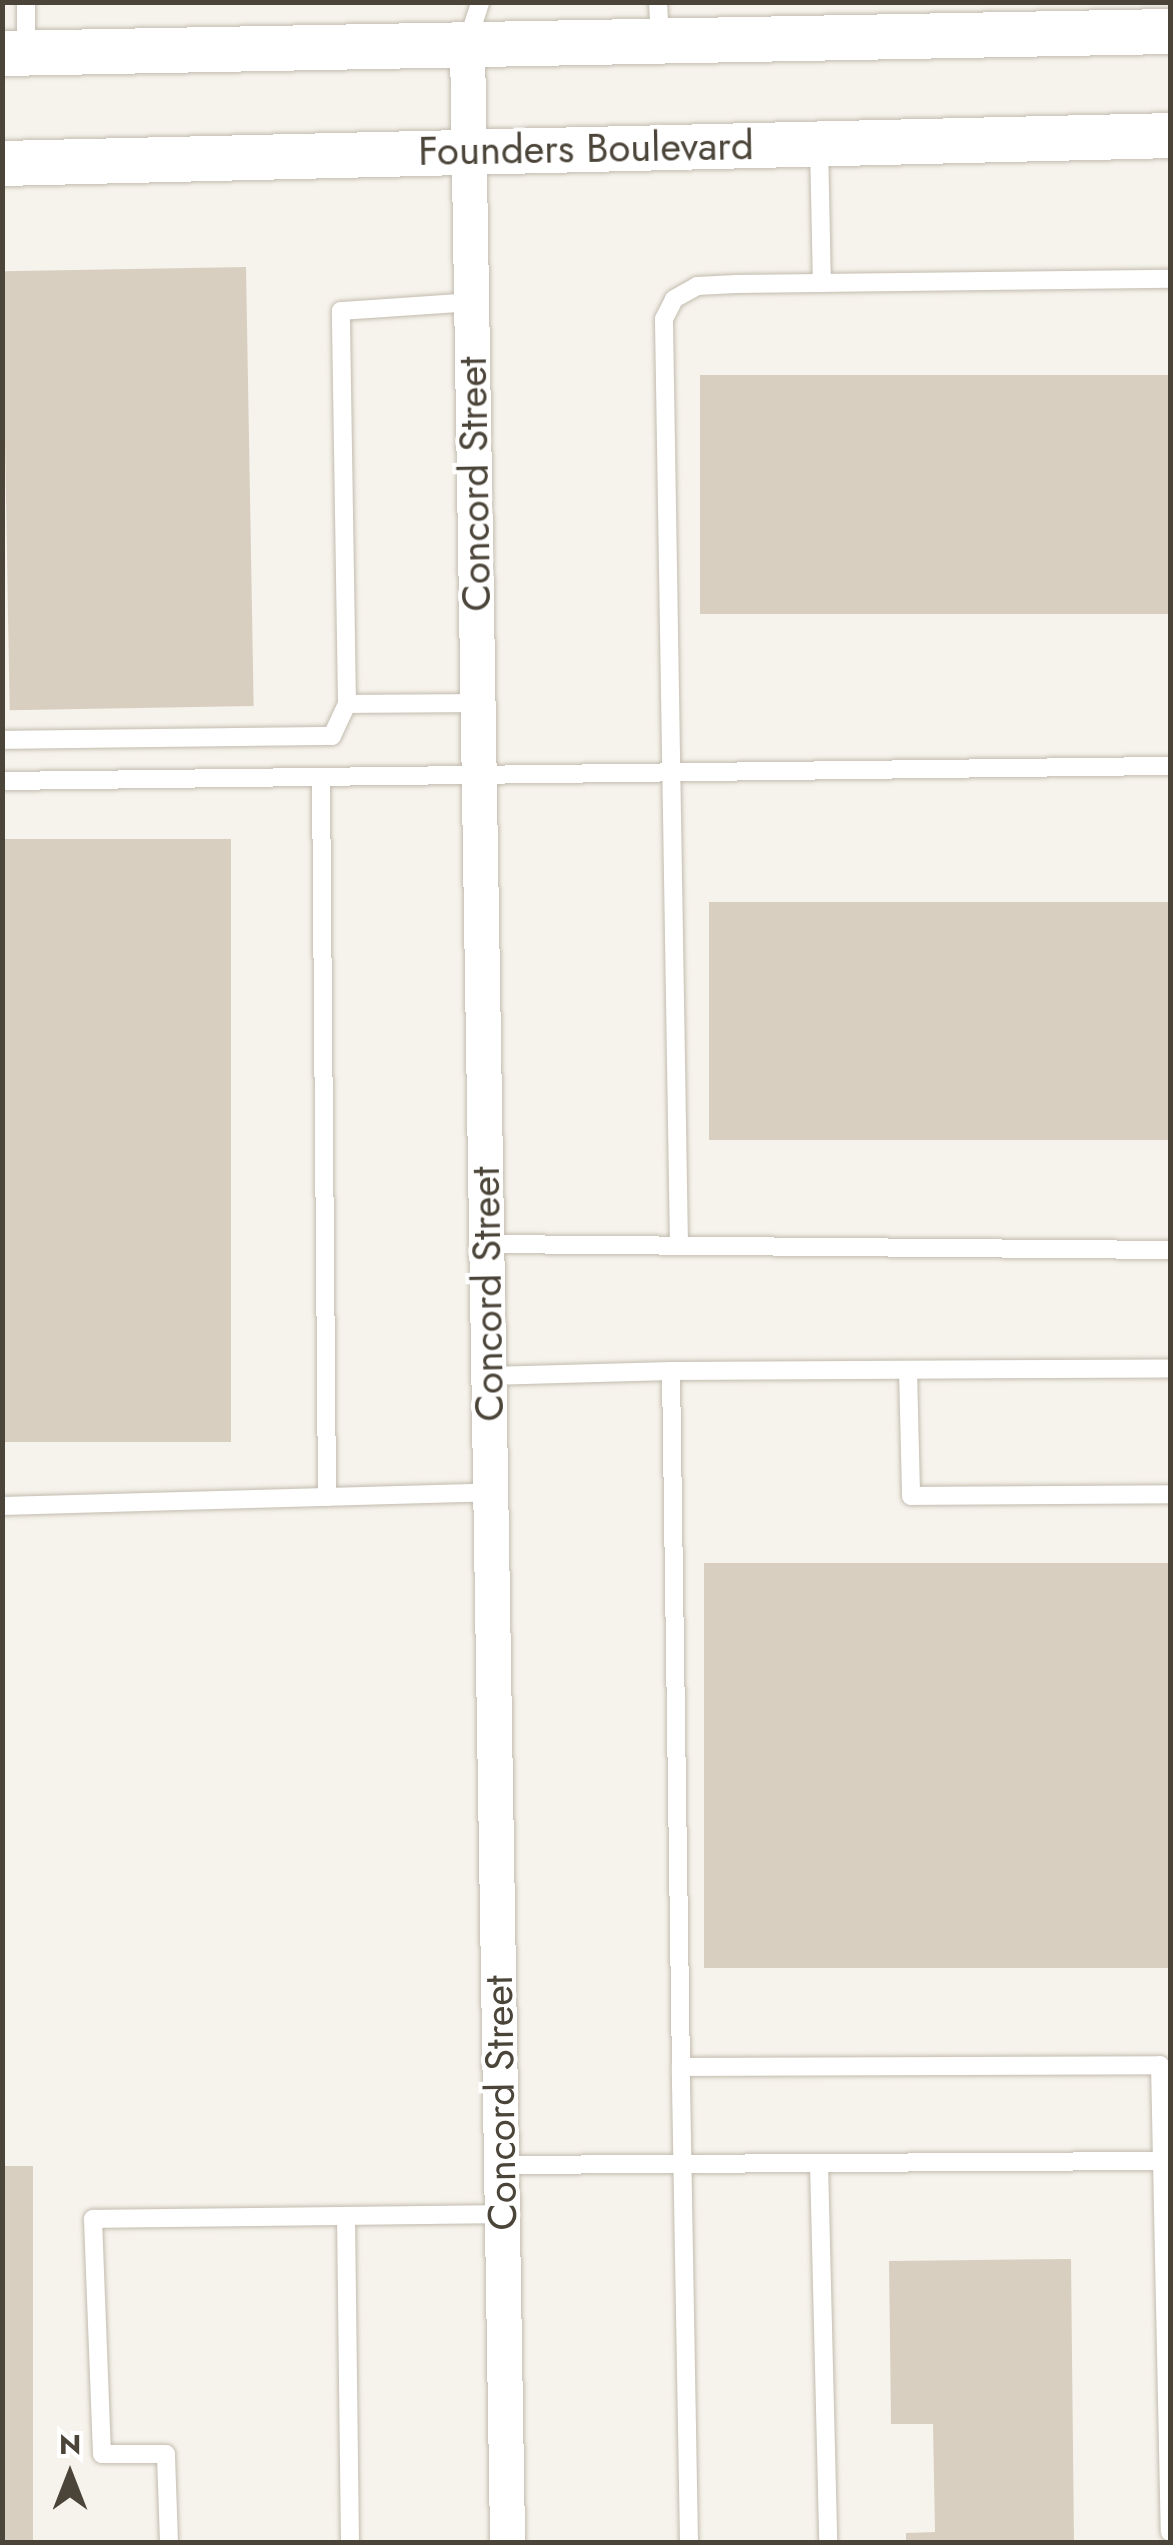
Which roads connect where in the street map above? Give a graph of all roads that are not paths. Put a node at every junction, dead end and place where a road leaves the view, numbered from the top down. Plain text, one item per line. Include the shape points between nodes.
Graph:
1 (26, 2) edge
2 (659, 22) edge
3 (473, 24) edge
4 (1170, 31) edge
5 (14, 53) edge
6 (1170, 135) edge
7 (819, 143) junction
8 (468, 151) junction
9 (2, 163) edge
10 (1170, 279) edge
11 (822, 283) junction
12 (472, 302) junction
13 (348, 704) junction
14 (477, 704) junction
15 (2, 740) edge
16 (1170, 766) edge
17 (673, 774) junction
18 (478, 777) junction
19 (321, 778) junction
20 (2, 780) edge
21 (486, 1244) junction
22 (678, 1246) junction
23 (1170, 1250) edge
24 (1170, 1368) edge
25 (908, 1370) junction
26 (671, 1371) junction
27 (488, 1376) junction
28 (490, 1492) junction
29 (1170, 1494) edge
30 (328, 1497) junction
31 (2, 1506) edge
32 (681, 2067) junction
33 (1166, 2161) edge
34 (819, 2163) junction
35 (681, 2164) junction
36 (500, 2165) junction
37 (502, 2214) junction
38 (346, 2216) junction
39 (1168, 2291) edge
40 (1170, 2532) edge
41 (170, 2542) edge
42 (350, 2542) edge
43 (507, 2542) edge
44 (689, 2542) edge
45 (828, 2542) edge

1 - 5 lane
2 - 3 street
2 - 4 street
3 - 5 street
3 - 8 street, Concord Street
6 - 7 street, Founders Boulevard
7 - 8 street, Founders Boulevard
7 - 11 lane
8 - 9 street, Founders Boulevard
8 - 12 street, Concord Street
10 - 11 lane
11 - 17 lane via 697,286 674,300 664,319
12 - 13 lane via 341,311
12 - 14 street, Concord Street
13 - 14 lane
13 - 15 lane via 332,736
14 - 18 street, Concord Street
16 - 17 lane
17 - 18 lane
17 - 22 lane
18 - 19 lane
18 - 21 street, Concord Street
19 - 20 lane
19 - 30 lane
21 - 22 lane
21 - 27 street, Concord Street
22 - 23 lane
24 - 25 lane
25 - 26 lane
25 - 29 lane via 911,1496
26 - 27 lane
26 - 32 lane
27 - 28 street, Concord Street
28 - 30 lane
28 - 36 street, Concord Street
30 - 31 lane
32 - 33 lane via 1160,2065
32 - 35 lane
33 - 34 lane
33 - 39 lane
34 - 35 lane
34 - 45 lane
35 - 36 lane
35 - 44 lane
36 - 37 street, Concord Street
37 - 38 lane
37 - 43 street, Concord Street
38 - 41 lane via 94,2219 102,2454 166,2454
38 - 42 lane
39 - 40 lane

